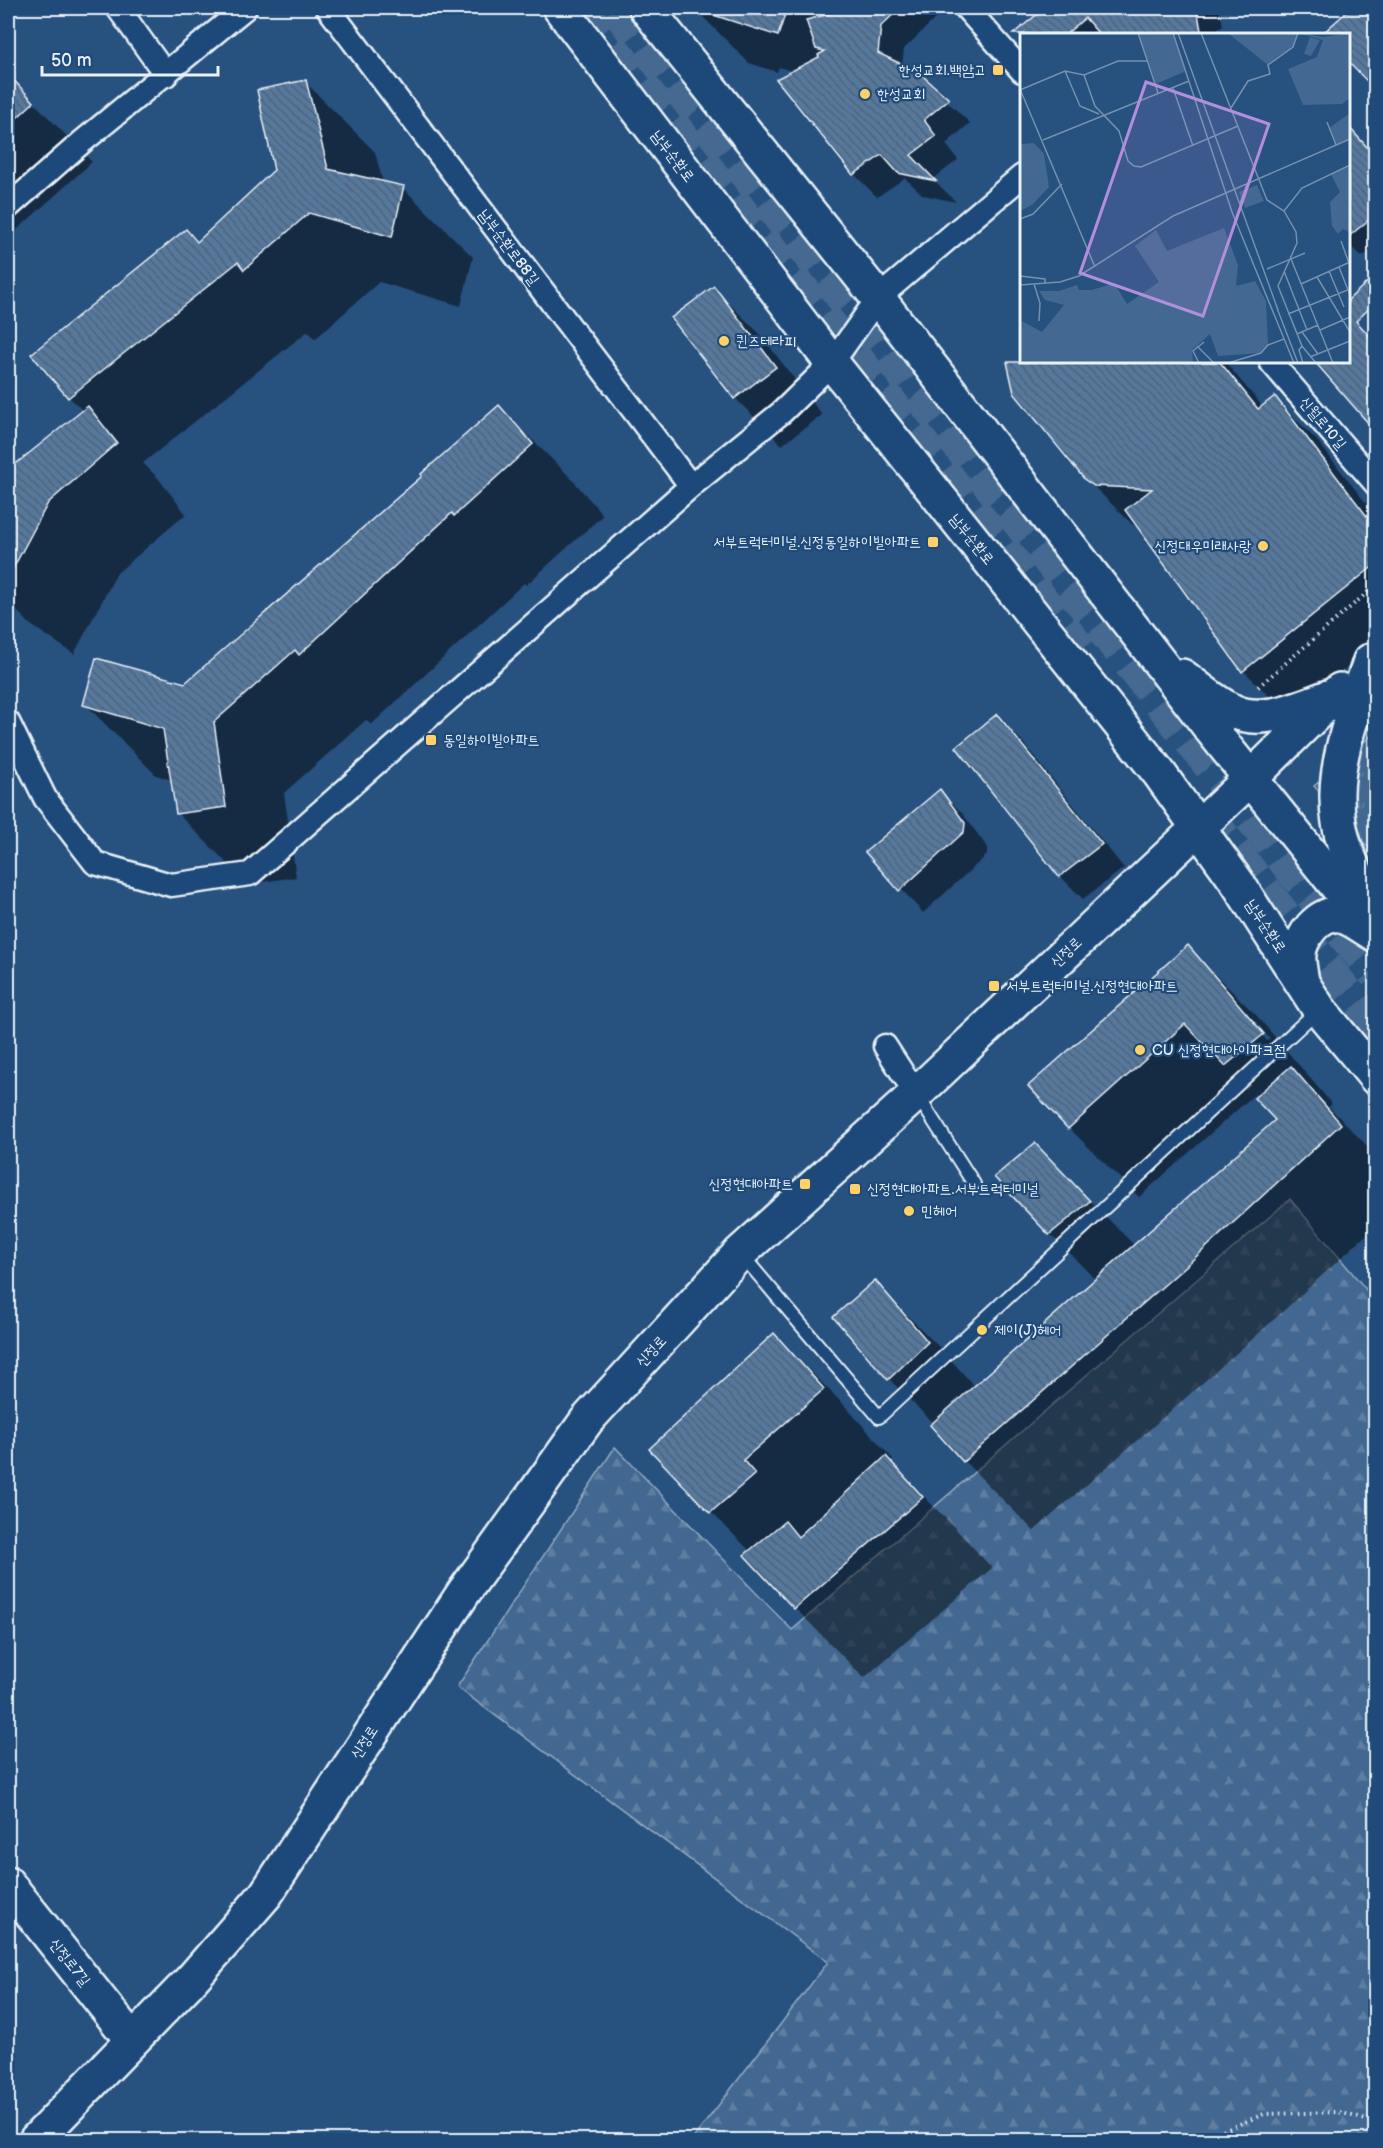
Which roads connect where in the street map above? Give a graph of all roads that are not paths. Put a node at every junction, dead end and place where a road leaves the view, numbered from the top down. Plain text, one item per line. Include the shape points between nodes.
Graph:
1 (118, 8) edge
2 (245, 8) edge
3 (328, 8) edge
4 (560, 8) edge
5 (646, 8) edge
6 (966, 8) edge
7 (1020, 69) edge
8 (166, 75) junction
9 (1020, 178) edge
10 (8, 207) edge
11 (878, 298) junction
12 (832, 363) junction
13 (1272, 363) edge
14 (1376, 484) edge
15 (691, 486) junction
16 (1154, 657) junction
17 (1373, 658) edge
18 (1334, 695) junction
19 (8, 722) edge
20 (1251, 778) junction
21 (1197, 828) junction
22 (1376, 906) edge
23 (1376, 935) edge
24 (1310, 996) junction
25 (885, 1046) dead end
26 (1376, 1078) edge
27 (916, 1094) junction
28 (975, 1184) dead end
29 (740, 1254) junction
30 (8, 1884) edge
31 (132, 2040) junction
32 (36, 2140) edge

1 - 8 street
2 - 8 street
3 - 15 street, 남부순환로88길
4 - 12 main road, 남부순환로
5 - 11 main road
6 - 7 street
8 - 10 street
9 - 11 street
11 - 12 street
11 - 16 main road
12 - 15 street via 782,412
12 - 21 main road, 남부순환로 via 1159,773
13 - 14 street, 신월로10길
15 - 19 street via 250,874 171,885 95,862 45,798
16 - 18 main road via 1234,712 1253,716 1286,711
16 - 20 main road
17 - 18 main road, 신정로
17 - 22 main road via 1345,739 1336,798 1341,838 1360,883
18 - 20 main road, 신정로
20 - 21 main road, 신정로
20 - 23 main road
21 - 24 main road, 남부순환로 via 1237,882
21 - 27 main road, 신정로
23 - 24 main road via 1335,914 1319,920 1301,943 1298,956
24 - 26 main road, 남부순환로
24 - 29 lane via 879,1417
25 - 27 street
27 - 28 lane
27 - 29 main road, 신정로
29 - 31 main road, 신정로 via 587,1420 464,1592 266,1894
30 - 31 main road, 신정로7길
31 - 32 main road, 신정로

